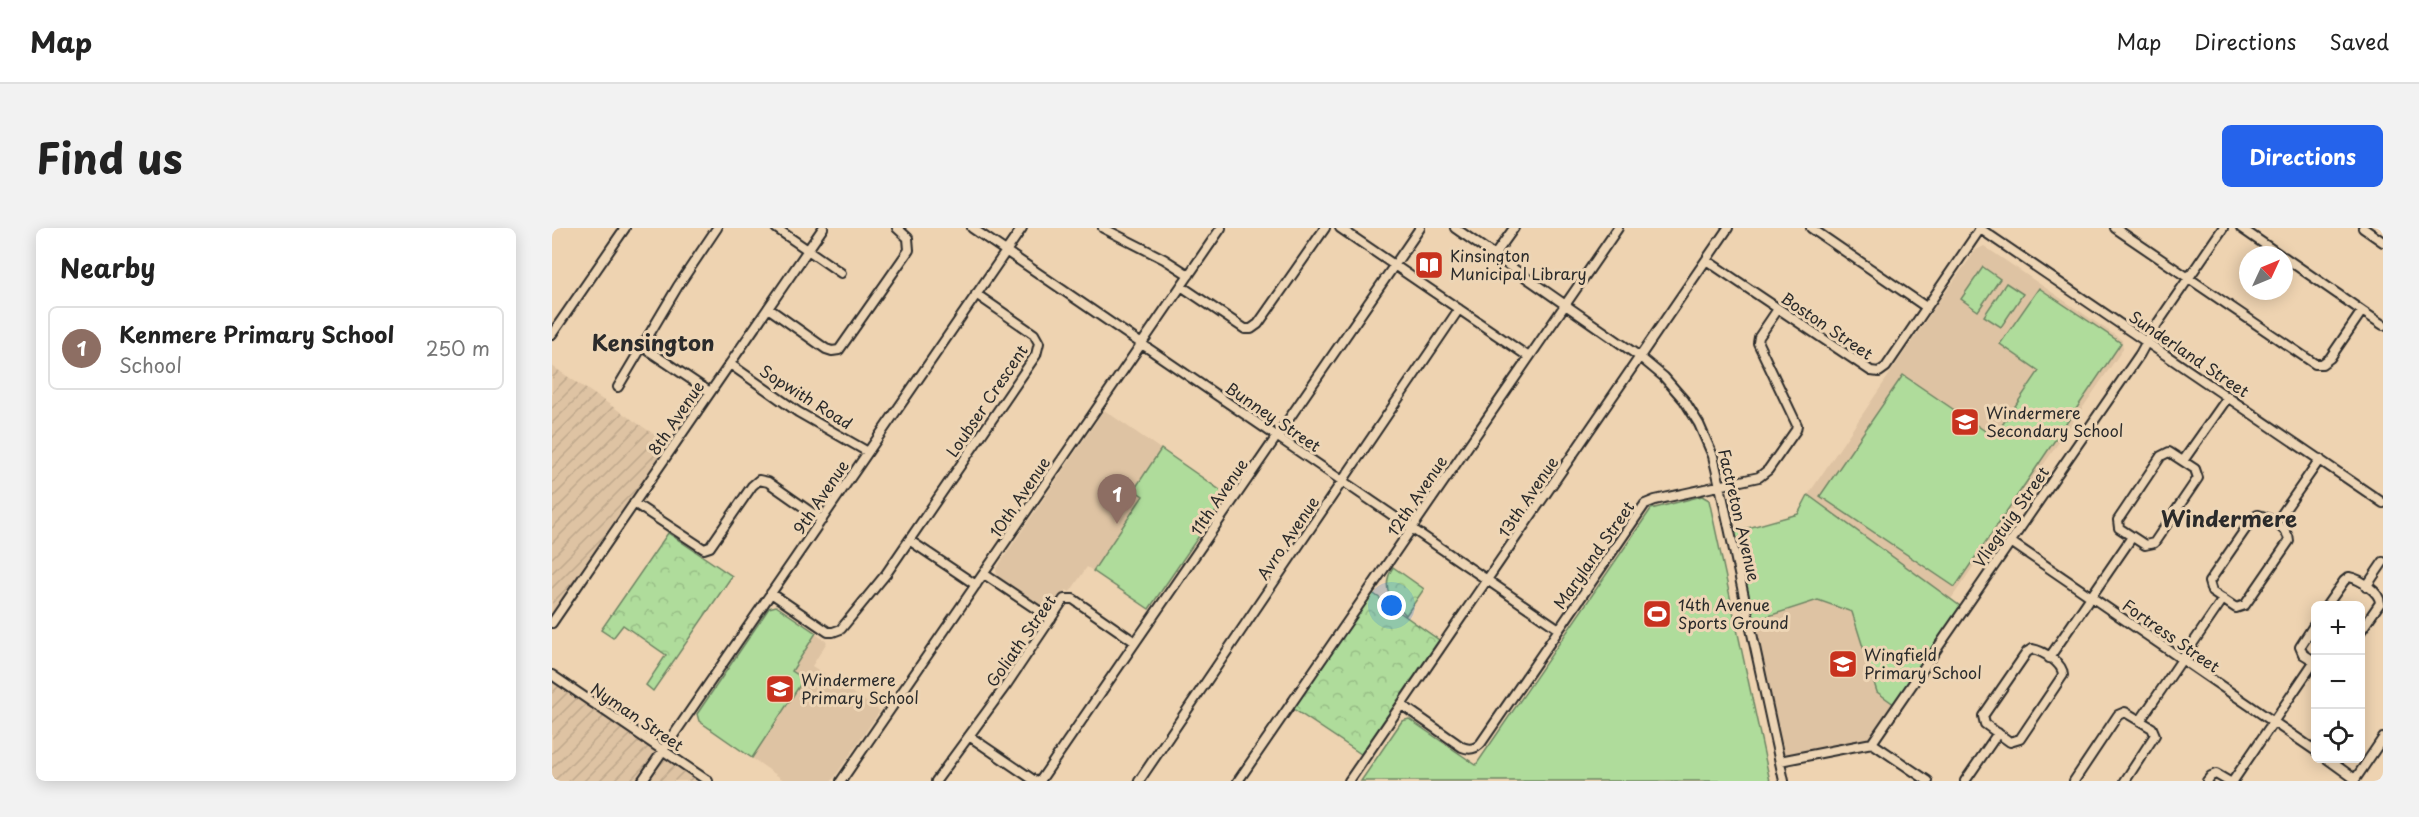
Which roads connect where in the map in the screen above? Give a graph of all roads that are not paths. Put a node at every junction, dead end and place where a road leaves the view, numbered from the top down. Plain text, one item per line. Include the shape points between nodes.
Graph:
1 (625, 228) edge
2 (717, 228) edge
3 (776, 228) edge
4 (823, 228) edge
5 (897, 228) edge
6 (972, 228) edge
7 (1022, 228) edge
8 (1103, 228) edge
9 (1221, 228) edge
10 (1325, 228) edge
11 (1340, 228) edge
12 (1420, 228) edge
13 (1455, 228) edge
14 (1514, 228) edge
15 (1618, 228) edge
16 (1728, 228) edge
17 (1811, 228) edge
18 (1980, 228) edge
19 (2115, 228) edge
20 (2223, 228) edge
21 (2241, 228) edge
22 (2363, 228) edge
23 (2383, 242) edge
24 (2267, 246) edge
25 (807, 250) junction
26 (1006, 251) junction
27 (1494, 256) junction
28 (1706, 260) junction
29 (2293, 264) edge
30 (1394, 265) junction
31 (841, 273) dead end
32 (1189, 275) junction
33 (2188, 278) junction
34 (1181, 286) junction
35 (976, 294) junction
36 (1566, 305) junction
37 (1926, 307) junction
38 (768, 308) junction
39 (1459, 309) junction
40 (1778, 309) junction
41 (2362, 311) junction
42 (2383, 325) edge
43 (552, 334) edge
44 (2146, 342) junction
45 (1142, 344) junction
46 (643, 346) junction
47 (1529, 357) junction
48 (1640, 357) junction
49 (730, 364) junction
50 (618, 387) dead end
51 (710, 392) junction
52 (2228, 397) junction
53 (1277, 436) junction
54 (868, 452) junction
55 (2319, 459) junction
56 (2183, 461) junction
57 (1342, 481) junction
58 (1720, 486) junction
59 (634, 503) junction
60 (2383, 503) edge
61 (822, 520) junction
62 (2275, 524) junction
63 (1411, 528) junction
64 (2132, 537) junction
65 (909, 540) junction
66 (2011, 542) junction
67 (2383, 562) edge
68 (984, 574) junction
69 (1487, 580) junction
70 (976, 585) junction
71 (2366, 586) junction
72 (771, 593) junction
73 (2091, 597) junction
74 (2223, 599) junction
75 (2331, 601) edge
76 (1051, 619) junction
77 (552, 623) edge
78 (2365, 625) edge
79 (1559, 629) junction
80 (2311, 630) edge
81 (1135, 642) junction
82 (2049, 658) junction
83 (2311, 659) edge
84 (2182, 660) junction
85 (2311, 668) edge
86 (552, 675) edge
87 (1402, 705) junction
88 (2140, 721) junction
89 (2273, 722) junction
90 (1998, 733) junction
91 (969, 736) junction
92 (2383, 738) edge
93 (1872, 743) junction
94 (2311, 748) edge
95 (663, 751) junction
96 (1780, 761) junction
97 (2332, 763) edge
98 (2355, 780) edge
99 (642, 781) edge
100 (708, 781) edge
101 (841, 781) edge
102 (936, 781) edge
103 (1035, 781) edge
104 (1040, 781) edge
105 (1139, 781) edge
106 (1238, 781) edge
107 (1349, 781) edge
108 (1785, 781) edge
109 (1928, 781) edge
110 (1965, 781) edge
111 (2074, 781) edge
112 (2125, 781) edge
113 (2207, 781) edge
114 (2228, 781) edge
115 (2233, 781) edge

1 - 43 street
2 - 46 street
3 - 25 street
4 - 25 street, 8th Avenue
5 - 38 street via 908,238 909,250 839,350 826,349
6 - 26 street, Bunney Street
7 - 26 street, 9th Avenue
8 - 32 street
9 - 32 street, 10th Avenue
10 - 34 street via 1251,329 1245,329
11 - 30 street
12 - 30 street, 11th Avenue
13 - 27 street, Factreton Avenue
14 - 27 street
15 - 36 street, 12th Avenue
16 - 28 street, 13th Avenue
17 - 37 street
18 - 37 street, Boston Street
18 - 44 street, Sunderland Street
19 - 33 street
20 - 33 street, Vliegtuig Street
21 - 24 street
22 - 23 street
25 - 31 street
25 - 38 street, 8th Avenue
26 - 35 street, 9th Avenue
26 - 45 street, Bunney Street
27 - 36 street, Factreton Avenue
28 - 40 street, Boston Street
28 - 48 street, 13th Avenue
29 - 41 street
30 - 39 street
30 - 53 street, 11th Avenue
32 - 34 street, 10th Avenue
33 - 41 street via 2315,364 2330,358
33 - 44 street, Vliegtuig Street
34 - 45 street, 10th Avenue
35 - 54 street, 9th Avenue
35 - 65 street, Loubser Crescent via 1034,334 1039,350
36 - 47 street, 12th Avenue
36 - 48 street, Factreton Avenue
37 - 40 street, Boston Street via 1879,372 1871,372
38 - 49 street, 8th Avenue
39 - 47 street
39 - 57 street, Avro Avenue
40 - 58 street, Maryland Street via 1758,343 1796,420 1796,430 1764,474
41 - 42 street
44 - 52 street, Sunderland Street
44 - 66 street, Vliegtuig Street
45 - 53 street, Bunney Street
45 - 68 street, 10th Avenue
46 - 50 street
46 - 51 street
47 - 63 street, 12th Avenue
48 - 58 street, Factreton Avenue via 1664,377 1695,417 1713,456
48 - 69 street, 13th Avenue
49 - 51 street, 8th Avenue
49 - 54 street, Sopwith Road via 798,412
51 - 59 street, 8th Avenue
52 - 55 street, Sunderland Street
52 - 56 street
53 - 57 street, Bunney Street
53 - 81 street, 11th Avenue
54 - 61 street, 9th Avenue
55 - 60 street, Sunderland Street
55 - 62 street
56 - 64 street via 2171,453 2163,454 2125,509 2118,524
56 - 64 street via 2196,471 2197,480 2153,544 2145,545
57 - 63 street, Bunney Street
57 - 105 street, Avro Avenue
58 - 79 street, Maryland Street via 1645,504
58 - 96 street, Factreton Avenue
59 - 61 street via 704,549 759,480 768,482
59 - 77 street, 8th Avenue
61 - 72 street, 9th Avenue
62 - 74 street via 2262,515 2254,517 2210,580 2209,588
62 - 74 street via 2288,533 2289,541 2258,587 2242,608
63 - 69 street, Bunney Street
63 - 106 street, 12th Avenue
64 - 73 street
65 - 70 street
65 - 72 street, Loubser Crescent via 886,574 836,632 825,630
66 - 73 street, Fortress Street
66 - 93 street, Vliegtuig Street
67 - 71 street
68 - 70 street, 10th Avenue
68 - 76 street
69 - 79 street, Bunney Street
69 - 87 street, 13th Avenue
70 - 101 street, 10th Avenue
71 - 75 street via 2347,578
71 - 78 street via 2380,601
72 - 95 street, 9th Avenue
73 - 82 street
73 - 84 street, Fortress Street
74 - 84 street
76 - 81 street, Goliath Street via 1062,601 1071,598
76 - 91 street, Goliath Street
79 - 87 street, Maryland Street via 1476,747 1462,747
80 - 83 street via 2300,647
81 - 104 street, 11th Avenue
82 - 90 street via 2064,673 2044,704 2018,740 2010,742
82 - 90 street via 2036,649 2028,651 1996,697 1983,718
84 - 88 street
84 - 89 street, Fortress Street
85 - 89 street
86 - 95 street, Nyman Street
87 - 107 street, 13th Avenue
88 - 111 street via 2127,712 2120,713
88 - 112 street via 2153,730 2155,737
89 - 94 street, Fortress Street
89 - 115 street
90 - 110 street
91 - 102 street, Goliath Street
91 - 103 street
92 - 98 street
93 - 96 street
93 - 109 street
95 - 99 street, 9th Avenue
95 - 100 street, Nyman Street
96 - 108 street, Factreton Avenue
97 - 98 street
113 - 114 street via 2214,774

